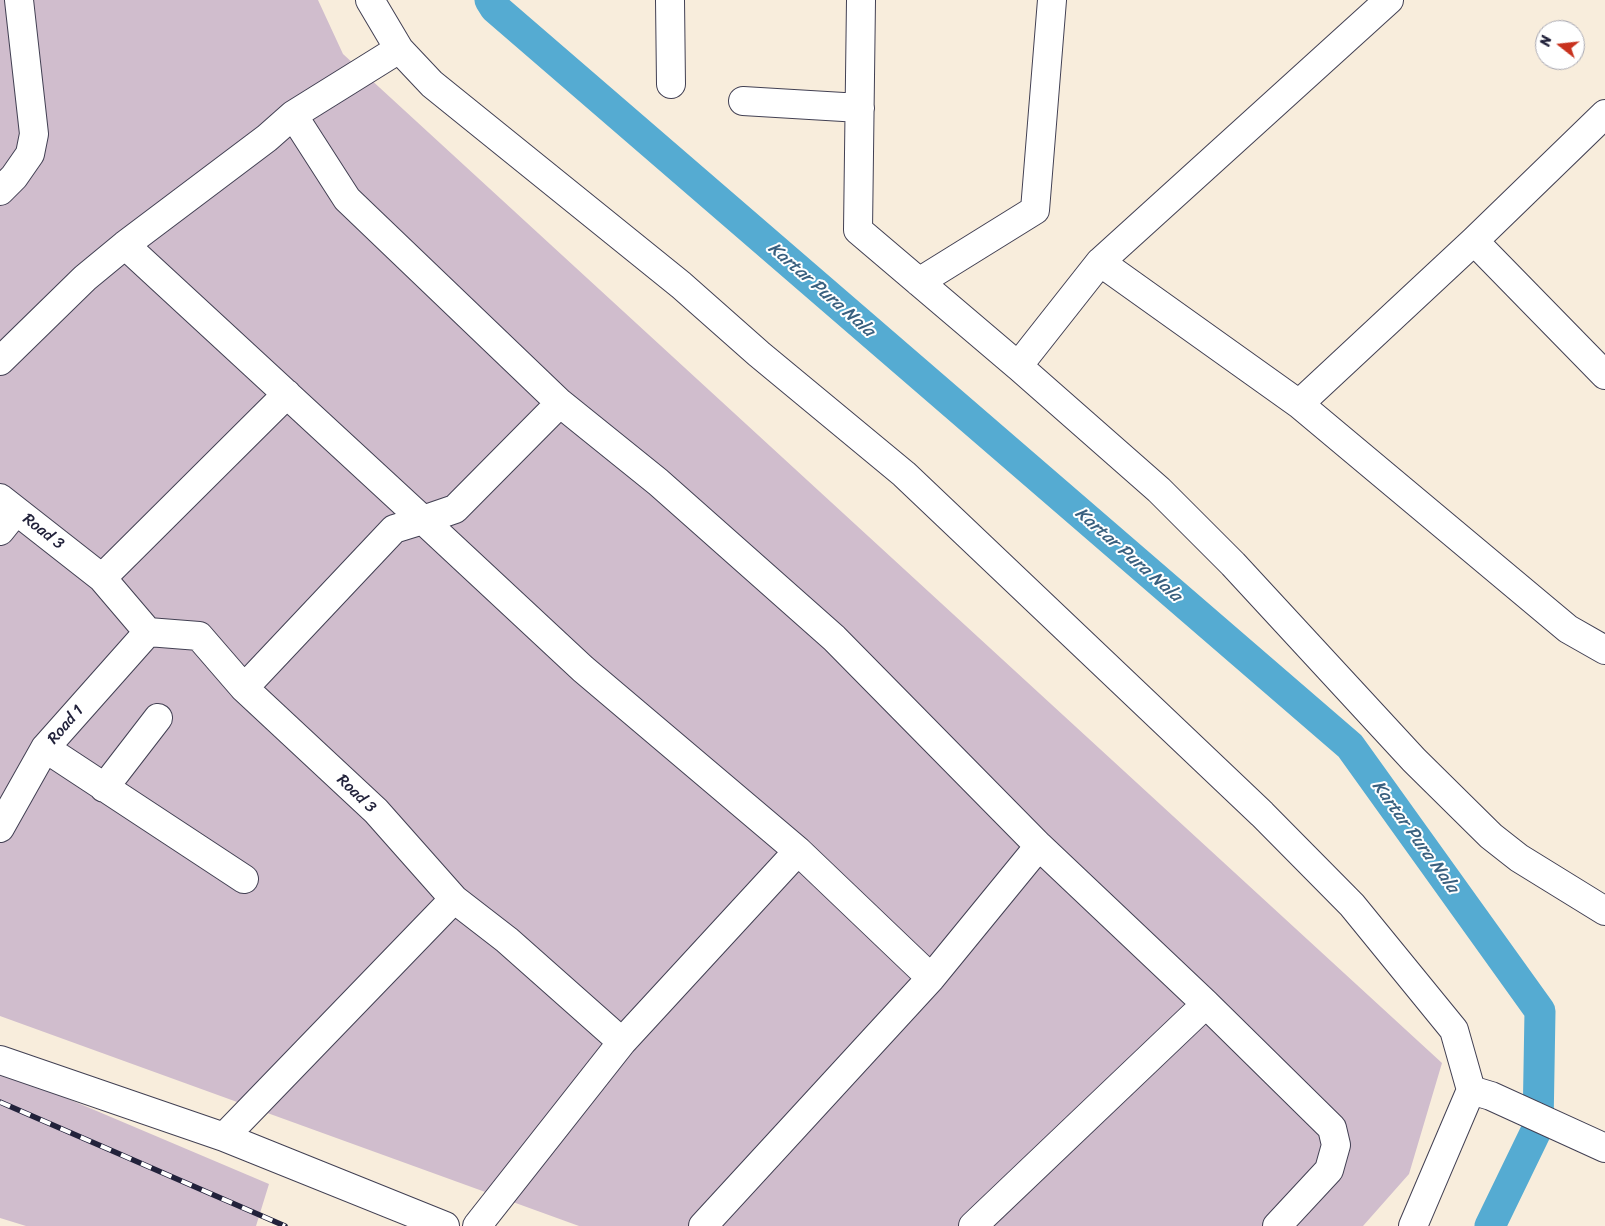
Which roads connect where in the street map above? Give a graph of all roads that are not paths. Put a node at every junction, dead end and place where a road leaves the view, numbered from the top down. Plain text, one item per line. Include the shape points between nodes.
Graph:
1 (19, 0) edge
2 (370, 0) edge
3 (670, 0) edge
4 (861, 0) edge
5 (1052, 0) edge
6 (1389, 0) edge
7 (399, 50) junction
8 (671, 84) dead end
9 (743, 100) dead end
10 (860, 108) junction
11 (1605, 114) edge
12 (293, 115) junction
13 (0, 191) edge
14 (1474, 241) junction
15 (125, 245) junction
16 (1100, 262) junction
17 (920, 282) junction
18 (0, 360) edge
19 (1018, 366) junction
20 (1605, 375) edge
21 (287, 394) junction
22 (560, 403) junction
23 (1299, 404) junction
24 (5, 514) edge
25 (423, 520) junction
26 (102, 578) junction
27 (148, 632) junction
28 (1605, 650) edge
29 (244, 688) junction
30 (158, 718) dead end
31 (46, 748) junction
32 (104, 788) junction
33 (0, 828) edge
34 (1039, 846) junction
35 (798, 851) junction
36 (244, 879) dead end
37 (454, 899) junction
38 (1605, 911) edge
39 (931, 978) junction
40 (1206, 1004) junction
41 (622, 1042) junction
42 (0, 1060) edge
43 (1481, 1093) junction
44 (224, 1137) junction
45 (1603, 1147) edge
46 (445, 1226) edge
47 (476, 1226) edge
48 (704, 1226) edge
49 (973, 1226) edge
50 (1277, 1226) edge
51 (1413, 1226) edge

1 - 13 street via 34,134 30,154
2 - 7 street
3 - 8 street
4 - 10 street
5 - 17 street via 1035,210
6 - 16 street
7 - 12 street
7 - 43 street via 432,84 681,285 904,474 1262,814 1352,905 1454,1030
9 - 10 street
10 - 17 street via 858,230
11 - 14 street
12 - 15 street
12 - 22 street via 347,199
14 - 20 street
14 - 23 street
15 - 18 street via 85,278
15 - 21 street
16 - 19 street
16 - 23 street
17 - 19 street
19 - 38 street via 1166,497 1233,564 1414,760 1491,836 1519,858
21 - 25 street
21 - 26 street
22 - 25 street via 455,509
22 - 34 street via 658,482 834,638
23 - 28 street via 1568,629
24 - 26 street, Road 3
25 - 29 street via 394,529
25 - 35 street via 583,670
26 - 27 street, Road 3
27 - 29 street, Road 3 via 199,636
27 - 31 street, Road 1
29 - 37 street, Road 3 via 376,811
30 - 32 street
31 - 32 street
31 - 33 street, Road 1
32 - 36 street
34 - 39 street
34 - 40 street
35 - 39 street
35 - 41 street
37 - 41 street, Road 3 via 507,940
37 - 44 street
39 - 48 street
40 - 49 street
40 - 50 street via 1332,1128 1336,1145 1330,1170
41 - 47 street
42 - 44 street
43 - 45 street
43 - 51 street
44 - 46 street

